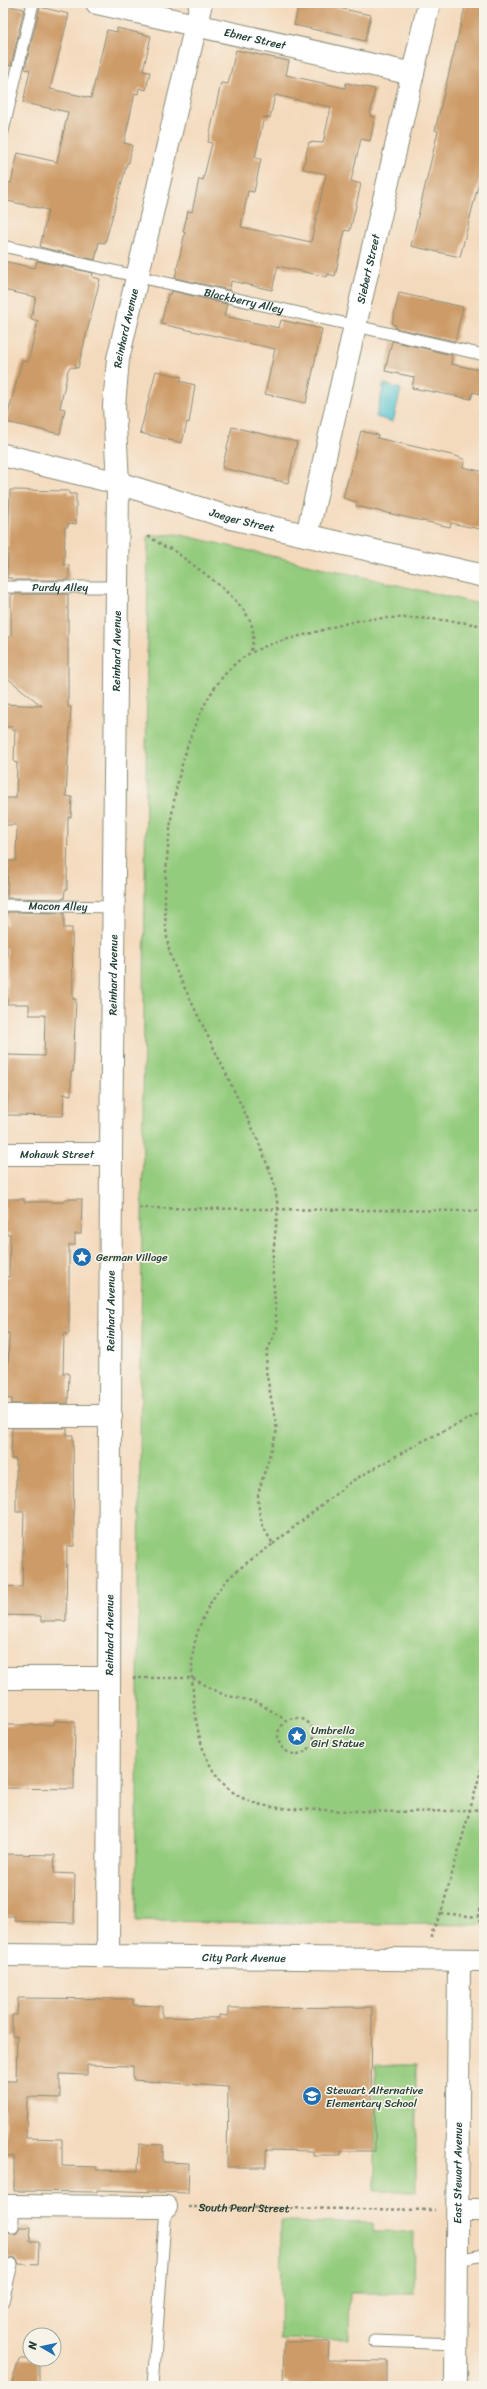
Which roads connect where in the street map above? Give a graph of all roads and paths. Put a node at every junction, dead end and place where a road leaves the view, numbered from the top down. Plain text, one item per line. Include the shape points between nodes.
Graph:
1 (33, 3) edge
2 (97, 3) edge
3 (201, 3) edge
4 (429, 3) edge
5 (196, 25) junction
6 (413, 74) junction
7 (3, 131) edge
8 (3, 246) edge
9 (138, 278) junction
10 (355, 328) junction
11 (484, 355) edge
12 (3, 455) edge
13 (118, 483) junction
14 (307, 535) junction
15 (148, 536) dead end
16 (484, 576) edge
17 (3, 586) edge
18 (118, 587) junction
19 (484, 626) edge
20 (250, 654) junction
21 (3, 906) edge
22 (114, 907) junction
23 (3, 1154) edge
24 (111, 1154) junction
25 (139, 1208) dead end
26 (278, 1208) junction
27 (484, 1211) edge
28 (484, 1411) edge
29 (3, 1416) edge
30 (111, 1416) junction
31 (273, 1544) junction
32 (3, 1678) edge
33 (109, 1678) junction
34 (133, 1678) dead end
35 (192, 1678) junction
36 (286, 1720) junction
37 (484, 1760) edge
38 (484, 1809) edge
39 (470, 1810) junction
40 (484, 1897) edge
41 (441, 1913) junction
42 (478, 1917) junction
43 (484, 1932) edge
44 (3, 1955) edge
45 (108, 1956) junction
46 (431, 1960) junction
47 (459, 1960) junction
48 (484, 1960) edge
49 (166, 2207) junction
50 (458, 2210) junction
51 (484, 2210) edge
52 (10, 2213) edge
53 (484, 2255) edge
54 (458, 2260) junction
55 (12, 2264) dead end
56 (3, 2301) edge
57 (374, 2341) dead end
58 (456, 2344) junction
59 (153, 2386) edge
60 (456, 2386) edge

1 - 7 lane
2 - 5 street, Ebner Street
3 - 5 street, Reinhard Avenue
4 - 6 street, Siebert Street
5 - 6 street, Ebner Street
5 - 9 street, Reinhard Avenue
6 - 10 street, Siebert Street
8 - 9 lane, Blackberry Alley
9 - 10 lane, Blackberry Alley
9 - 13 street, Reinhard Avenue via 118,367 114,406
10 - 11 lane, Blackberry Alley
10 - 14 street, Siebert Street
12 - 13 street, Jaeger Street
13 - 14 street, Jaeger Street via 231,518
13 - 18 street, Reinhard Avenue
14 - 16 street, Jaeger Street
15 - 20 path via 172,549 241,604 252,624 253,640
17 - 18 lane, Purdy Alley
18 - 22 street, Reinhard Avenue
19 - 20 path via 417,618 369,620 284,640
20 - 26 path via 236,663 218,683 202,711 188,746 177,785 171,822 166,920 168,945 176,970 269,1164
21 - 22 lane, Macon Alley
22 - 24 street, Reinhard Avenue
23 - 24 street, Mohawk Street
24 - 30 street, Reinhard Avenue
25 - 26 path
26 - 27 path
26 - 31 path via 272,1263 277,1328 267,1352 266,1371 276,1430 258,1494 263,1527
28 - 31 path via 419,1443 352,1481
29 - 30 street
30 - 33 street, Reinhard Avenue
31 - 35 path via 239,1570 218,1591 204,1616 194,1646
32 - 33 street
33 - 45 street, Reinhard Avenue
34 - 35 path
35 - 36 path via 224,1695 256,1702
35 - 39 path via 195,1720 203,1753 218,1778 231,1791 249,1802 287,1809 402,1813
36 - 36 path via 278,1735 282,1748 296,1754 308,1750 314,1738 311,1726 301,1718
37 - 39 path
38 - 39 path
39 - 41 path
40 - 42 path
41 - 42 path
41 - 46 path via 432,1932
42 - 43 path
44 - 45 street, City Park Avenue
45 - 46 street, City Park Avenue
46 - 47 street, City Park Avenue
47 - 48 street, City Park Avenue
47 - 50 street, East Stewart Avenue
49 - 50 path, South Pearl Street
49 - 52 street
49 - 59 lane
50 - 51 street
50 - 54 street, East Stewart Avenue
53 - 54 lane
54 - 58 street, East Stewart Avenue
55 - 56 lane
57 - 58 lane
58 - 60 street, East Stewart Avenue

